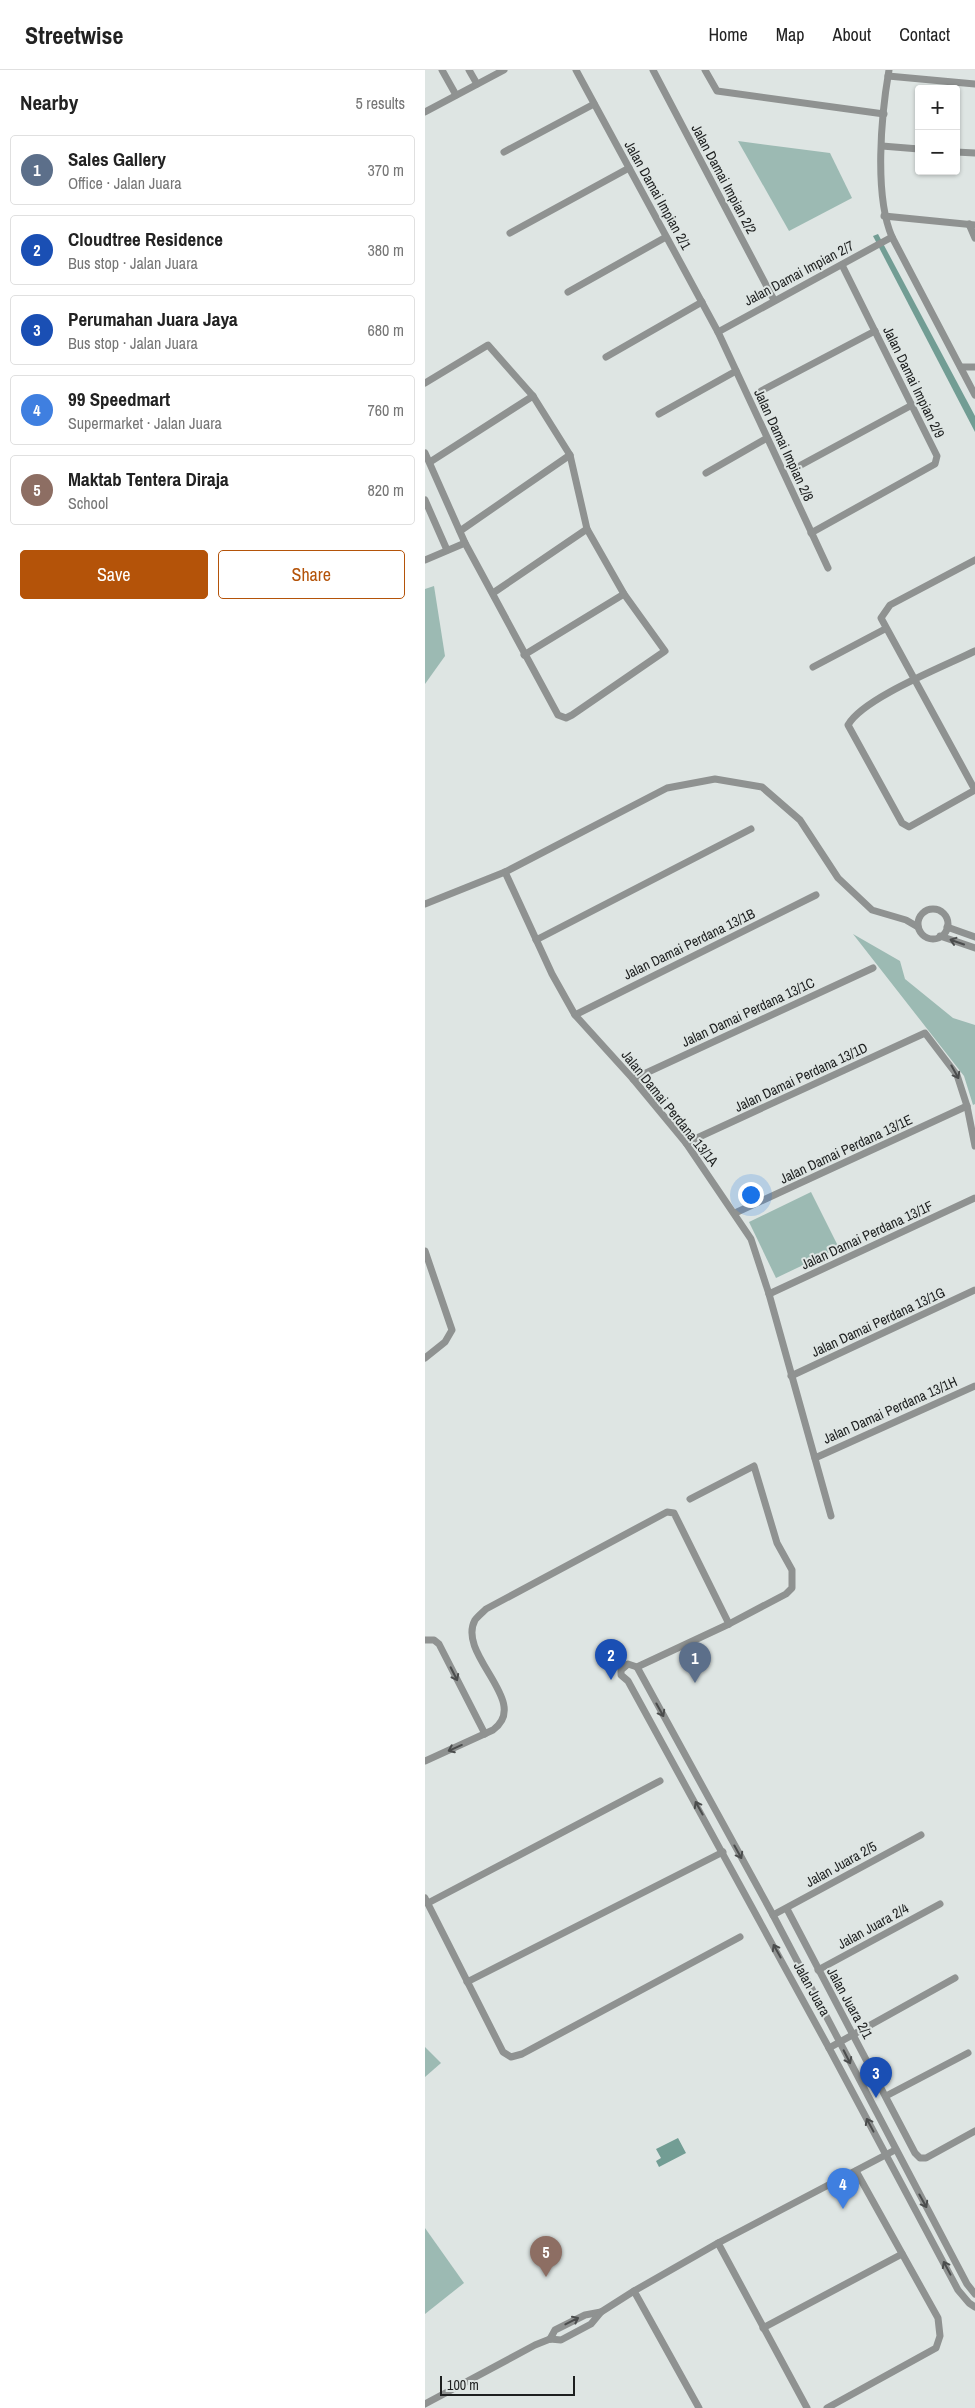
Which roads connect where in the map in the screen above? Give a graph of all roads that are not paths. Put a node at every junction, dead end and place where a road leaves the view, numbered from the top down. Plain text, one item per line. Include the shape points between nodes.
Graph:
1 (442, 70) edge
2 (469, 70) edge
3 (504, 70) edge
4 (576, 70) edge
5 (653, 70) edge
6 (705, 70) edge
7 (889, 73) edge
8 (477, 84) junction
9 (975, 84) edge
10 (456, 95) junction
11 (594, 104) junction
12 (425, 112) edge
13 (884, 114) junction
14 (882, 146) junction
15 (915, 149) edge
16 (504, 152) dead end
17 (960, 152) edge
18 (975, 153) edge
19 (629, 168) junction
20 (885, 216) junction
21 (972, 224) edge
22 (510, 233) dead end
23 (666, 237) junction
24 (892, 237) junction
25 (975, 238) edge
26 (842, 264) junction
27 (568, 292) dead end
28 (774, 300) junction
29 (702, 302) junction
30 (875, 331) junction
31 (718, 332) junction
32 (606, 358) dead end
33 (961, 367) junction
34 (975, 367) edge
35 (737, 371) junction
36 (425, 383) edge
37 (761, 391) dead end
38 (975, 395) edge
39 (533, 396) junction
40 (912, 405) junction
41 (659, 414) dead end
42 (767, 438) junction
43 (425, 453) edge
44 (571, 455) junction
45 (429, 462) junction
46 (801, 466) dead end
47 (706, 473) dead end
48 (425, 500) edge
49 (587, 529) junction
50 (460, 531) junction
51 (811, 532) junction
52 (465, 543) junction
53 (447, 550) junction
54 (425, 560) edge
55 (975, 560) edge
56 (828, 568) dead end
57 (493, 593) junction
58 (624, 594) junction
59 (885, 629) junction
60 (975, 651) edge
61 (524, 655) junction
62 (813, 667) dead end
63 (916, 680) junction
64 (975, 790) edge
65 (751, 829) dead end
66 (505, 872) junction
67 (816, 895) dead end
68 (425, 904) edge
69 (921, 915) junction
70 (905, 920) junction
71 (919, 927) junction
72 (947, 927) junction
73 (940, 936) junction
74 (975, 937) edge
75 (536, 940) junction
76 (975, 948) edge
77 (873, 968) dead end
78 (575, 1015) junction
79 (633, 1079) junction
80 (967, 1106) junction
81 (686, 1143) junction
82 (975, 1146) edge
83 (975, 1198) edge
84 (735, 1213) junction
85 (425, 1251) edge
86 (975, 1290) edge
87 (769, 1294) junction
88 (425, 1358) edge
89 (791, 1376) junction
90 (975, 1386) edge
91 (815, 1458) junction
92 (690, 1499) dead end
93 (831, 1516) dead end
94 (729, 1624) junction
95 (425, 1640) edge
96 (637, 1667) junction
97 (628, 1681) junction
98 (485, 1734) junction
99 (425, 1761) edge
100 (660, 1781) dead end
101 (921, 1835) dead end
102 (723, 1852) junction
103 (426, 1901) edge
104 (940, 1904) dead end
105 (787, 1909) junction
106 (773, 1915) junction
107 (740, 1938) dead end
108 (818, 1970) junction
109 (955, 1978) dead end
110 (467, 1982) junction
111 (854, 2035) junction
112 (839, 2042) junction
113 (829, 2048) junction
114 (968, 2054) dead end
115 (886, 2096) junction
116 (975, 2131) edge
117 (895, 2150) junction
118 (887, 2156) junction
119 (856, 2171) junction
120 (718, 2243) junction
121 (902, 2254) junction
122 (634, 2291) junction
123 (975, 2294) edge
124 (975, 2307) edge
125 (601, 2312) junction
126 (763, 2328) junction
127 (550, 2339) junction
128 (425, 2404) edge
129 (699, 2408) edge
130 (807, 2408) edge
131 (827, 2408) edge

1 - 10 street
2 - 8 street
3 - 8 street
4 - 11 street, Jalan Damai Impian 2/1
5 - 28 street, Jalan Damai Impian 2/2
6 - 13 street via 717,91
7 - 9 street
7 - 13 street
8 - 10 street
10 - 12 street
11 - 16 street
11 - 19 street, Jalan Damai Impian 2/1
13 - 14 street
14 - 15 street
14 - 20 street
17 - 18 street
19 - 22 street
19 - 23 street, Jalan Damai Impian 2/1
20 - 21 street
20 - 24 street
21 - 25 street
23 - 27 street
23 - 29 street, Jalan Damai Impian 2/1
24 - 26 street, Jalan Damai Impian 2/7
24 - 33 street
26 - 28 street, Jalan Damai Impian 2/7
26 - 30 street, Jalan Damai Impian 2/9
28 - 31 street, Jalan Damai Impian 2/7
29 - 31 street, Jalan Damai Impian 2/1
29 - 32 street
30 - 37 street
30 - 40 street, Jalan Damai Impian 2/9
31 - 35 street, Jalan Damai Impian 2/8
33 - 34 street
33 - 38 street
35 - 41 street
35 - 42 street, Jalan Damai Impian 2/8
36 - 39 street via 489,345
39 - 44 street
39 - 45 street
40 - 46 street
40 - 51 street, Jalan Damai Impian 2/9 via 937,456 935,464
42 - 47 street
42 - 51 street, Jalan Damai Impian 2/8
43 - 45 street
44 - 49 street
44 - 50 street
45 - 50 street
48 - 53 street
49 - 57 street
49 - 58 street
50 - 52 street
51 - 56 street, Jalan Damai Impian 2/8
52 - 53 street
52 - 57 street
53 - 54 street
55 - 59 street via 890,605 881,618
57 - 61 street
58 - 61 street
58 - 61 street via 665,651 566,718 560,717
59 - 62 street
59 - 63 street
60 - 63 street
63 - 64 street
63 - 64 street via 853,716 848,725 902,822 909,827
65 - 75 street
66 - 68 street
66 - 70 street via 667,788 715,779 762,787 800,820 838,878 873,910
66 - 75 street, Jalan Damai Perdana 13/1A
67 - 78 street, Jalan Damai Perdana 13/1B
69 - 70 street
69 - 71 street
69 - 72 street via 929,910 941,911
70 - 71 street
71 - 73 street via 925,936
72 - 73 street
72 - 74 street
76 -> 73 street
75 - 78 street, Jalan Damai Perdana 13/1A
77 - 79 street, Jalan Damai Perdana 13/1C
78 - 79 street, Jalan Damai Perdana 13/1A
79 - 81 street, Jalan Damai Perdana 13/1A
81 -> 80 street, Jalan Damai Perdana 13/1D via 925,1033 957,1075
80 - 82 street
80 - 84 street, Jalan Damai Perdana 13/1E
81 - 84 street, Jalan Damai Perdana 13/1A
83 - 87 street, Jalan Damai Perdana 13/1F
84 - 87 street, Jalan Damai Perdana 13/1A via 751,1239
85 - 88 street via 452,1330 445,1342
86 - 89 street, Jalan Damai Perdana 13/1G
87 - 89 street, Jalan Damai Perdana 13/1A
89 - 91 street, Jalan Damai Perdana 13/1A
90 - 91 street, Jalan Damai Perdana 13/1H
91 - 93 street, Jalan Damai Perdana 13/1A
92 - 94 street via 754,1466 777,1543 792,1570 792,1588 786,1594
94 - 96 street
94 - 98 street via 674,1513 667,1512 487,1609 475,1620 476,1649 499,1692 505,1716 501,1724
95 -> 98 street via 439,1644
96 - 97 street via 638,1675
96 - 97 street via 628,1664 621,1670
96 -> 106 street, Jalan Juara
102 -> 97 street, Jalan Juara
98 -> 99 street
100 - 103 street
101 - 105 street, Jalan Juara 2/5
102 - 110 street
113 -> 102 street, Jalan Juara
103 - 110 street
104 - 108 street, Jalan Juara 2/4
105 - 106 street, Jalan Juara 2/5
105 - 108 street, Jalan Juara 2/1
106 - 112 street, Jalan Juara
107 - 110 street via 511,2057 503,2052
108 - 111 street, Jalan Juara 2/1
109 - 111 street
111 - 112 street
111 - 115 street, Jalan Juara 2/1
112 - 113 street
112 -> 117 street, Jalan Juara
118 -> 113 street, Jalan Juara
114 - 115 street
115 - 116 street, Jalan Juara 2/1 via 919,2158 925,2158
117 - 118 street
117 -> 123 street, Jalan Juara
118 - 119 street
124 -> 118 street, Jalan Juara via 958,2290
119 - 120 street
119 - 121 street
120 - 122 street
120 - 126 street
121 - 126 street
121 - 131 street via 938,2318 940,2336 936,2348
122 - 125 street
122 - 129 street
127 -> 125 street via 555,2330 585,2315
125 - 127 street via 591,2324 561,2340
126 - 130 street
127 - 128 street

